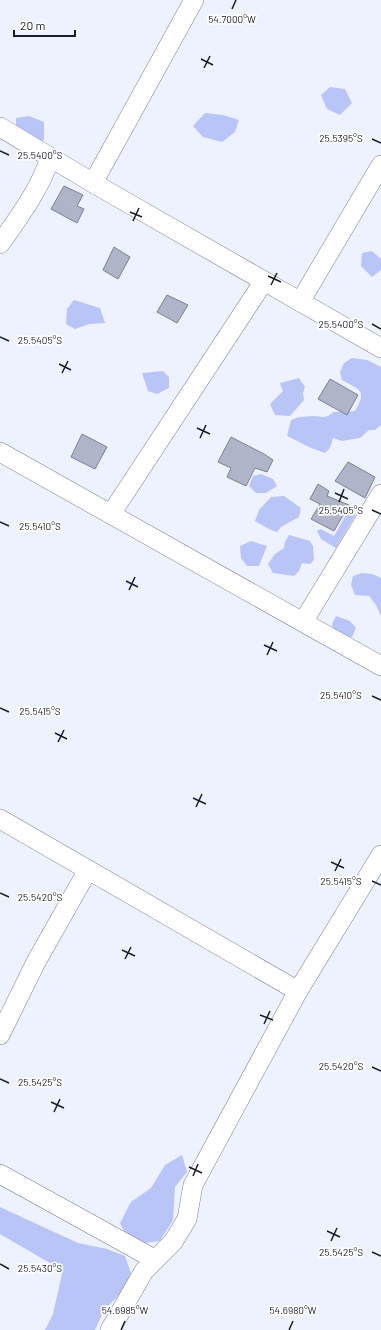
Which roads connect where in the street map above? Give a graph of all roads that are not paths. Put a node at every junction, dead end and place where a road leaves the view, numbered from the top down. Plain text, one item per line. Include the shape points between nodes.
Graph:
1 (194, 0) edge
2 (0, 127) edge
3 (50, 158) junction
4 (381, 165) edge
5 (93, 183) junction
6 (0, 244) edge
7 (264, 281) junction
8 (300, 302) junction
9 (381, 348) edge
10 (0, 452) edge
11 (381, 494) edge
12 (111, 514) junction
13 (304, 622) junction
14 (381, 666) edge
15 (0, 819) edge
16 (381, 855) edge
17 (88, 870) junction
18 (298, 991) junction
19 (0, 1035) edge
20 (0, 1174) edge
21 (154, 1259) junction
22 (110, 1330) edge

1 - 5 street
2 - 3 street
3 - 5 street
3 - 6 street via 22,213
4 - 8 street
5 - 7 street
7 - 8 street
7 - 12 street
8 - 9 street
10 - 12 street
11 - 13 street
12 - 13 street
13 - 14 street
15 - 17 street
16 - 18 street
17 - 18 street
17 - 19 street via 36,962
18 - 21 street via 193,1185 187,1219 173,1242
20 - 21 street
21 - 22 street via 144,1270

